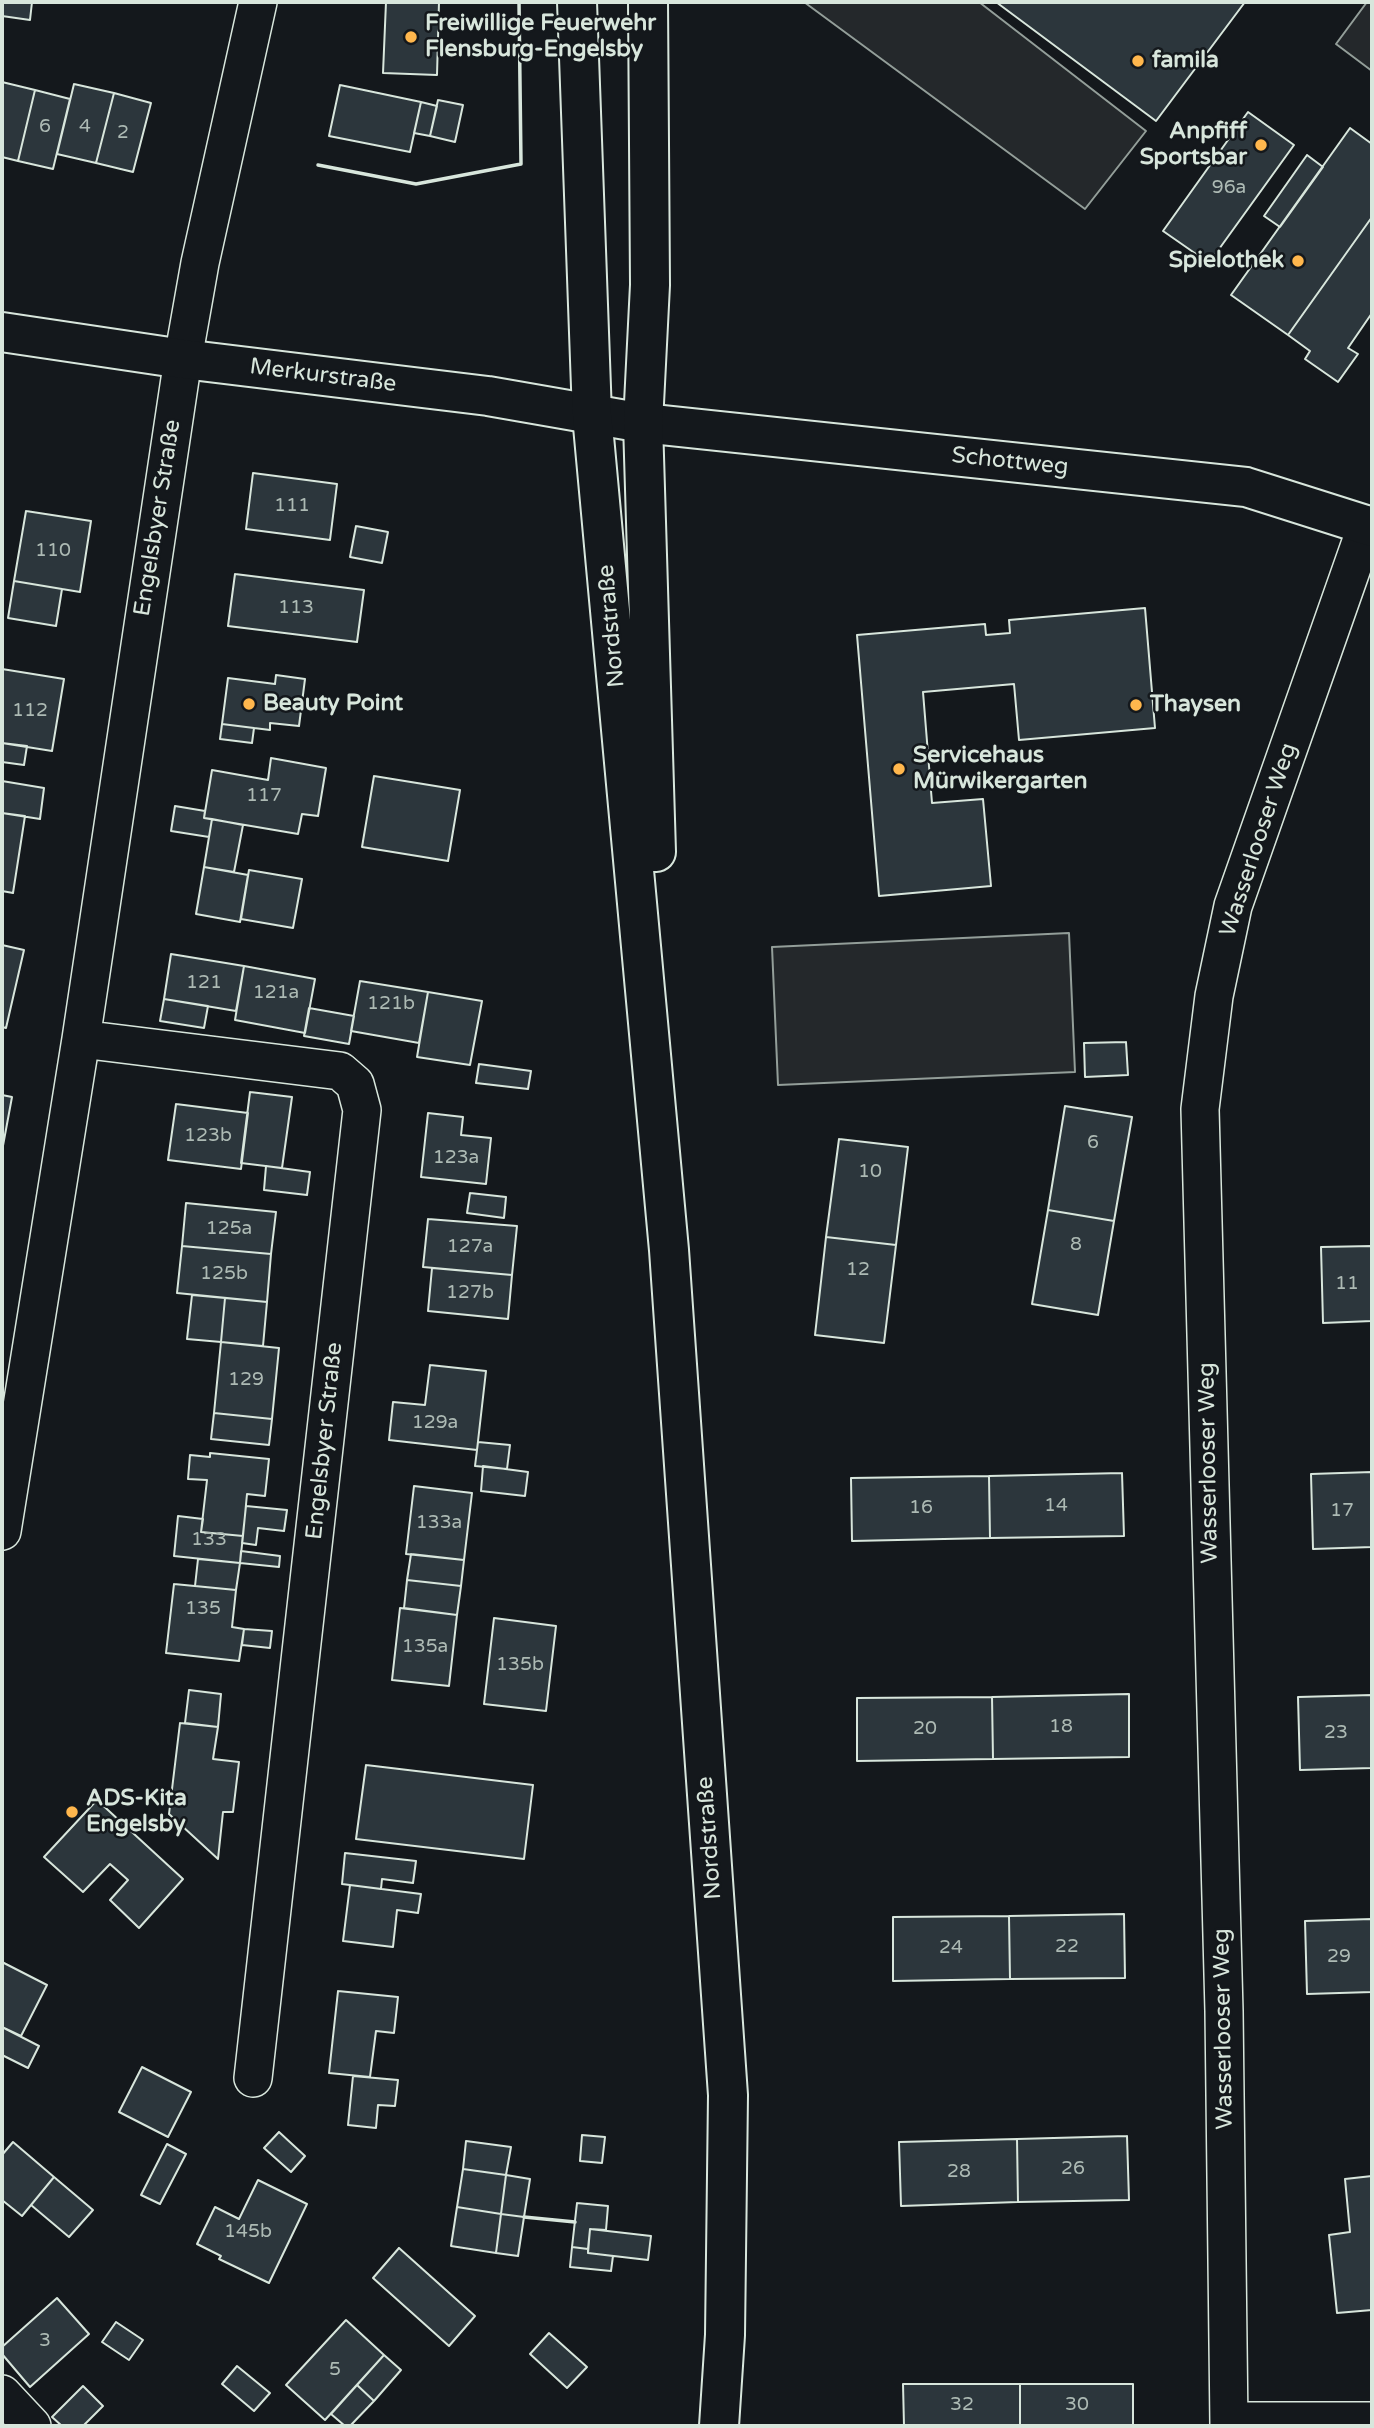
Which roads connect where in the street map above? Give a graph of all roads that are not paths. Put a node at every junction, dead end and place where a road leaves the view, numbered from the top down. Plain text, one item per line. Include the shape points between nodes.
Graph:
1 (258, 2) edge
2 (577, 2) edge
3 (648, 2) edge
4 (2, 332) edge
5 (183, 359) junction
6 (592, 415) junction
7 (643, 423) junction
8 (1369, 526) edge
9 (81, 1039) junction
10 (669, 1250) junction
11 (2, 1531) edge
12 (253, 2078) dead end
13 (2, 2394) edge
14 (1372, 2421) edge
15 (1229, 2424) edge
16 (32, 2426) edge
17 (719, 2426) edge

1 - 5 street, Engelsbyer Straße
2 - 6 main road, Nordstraße
3 - 7 main road, Nordstraße via 650,285
4 - 5 main road, Merkurstraße
5 - 6 main road, Merkurstraße via 488,396
5 - 9 street, Engelsbyer Straße
6 - 7 main road, Merkurstraße
6 - 10 main road, Nordstraße
7 - 8 main road, Schottweg via 1246,487
7 - 10 main road, Nordstraße
8 - 15 street, Wasserlooser Weg via 1233,906 1214,996 1200,1110 1224,1998
9 - 11 street, Engelsbyer Straße
9 - 12 street, Engelsbyer Straße via 340,1071 355,1084 362,1110
10 - 17 main road, Nordstraße via 728,2095
13 - 16 street
14 - 15 street

